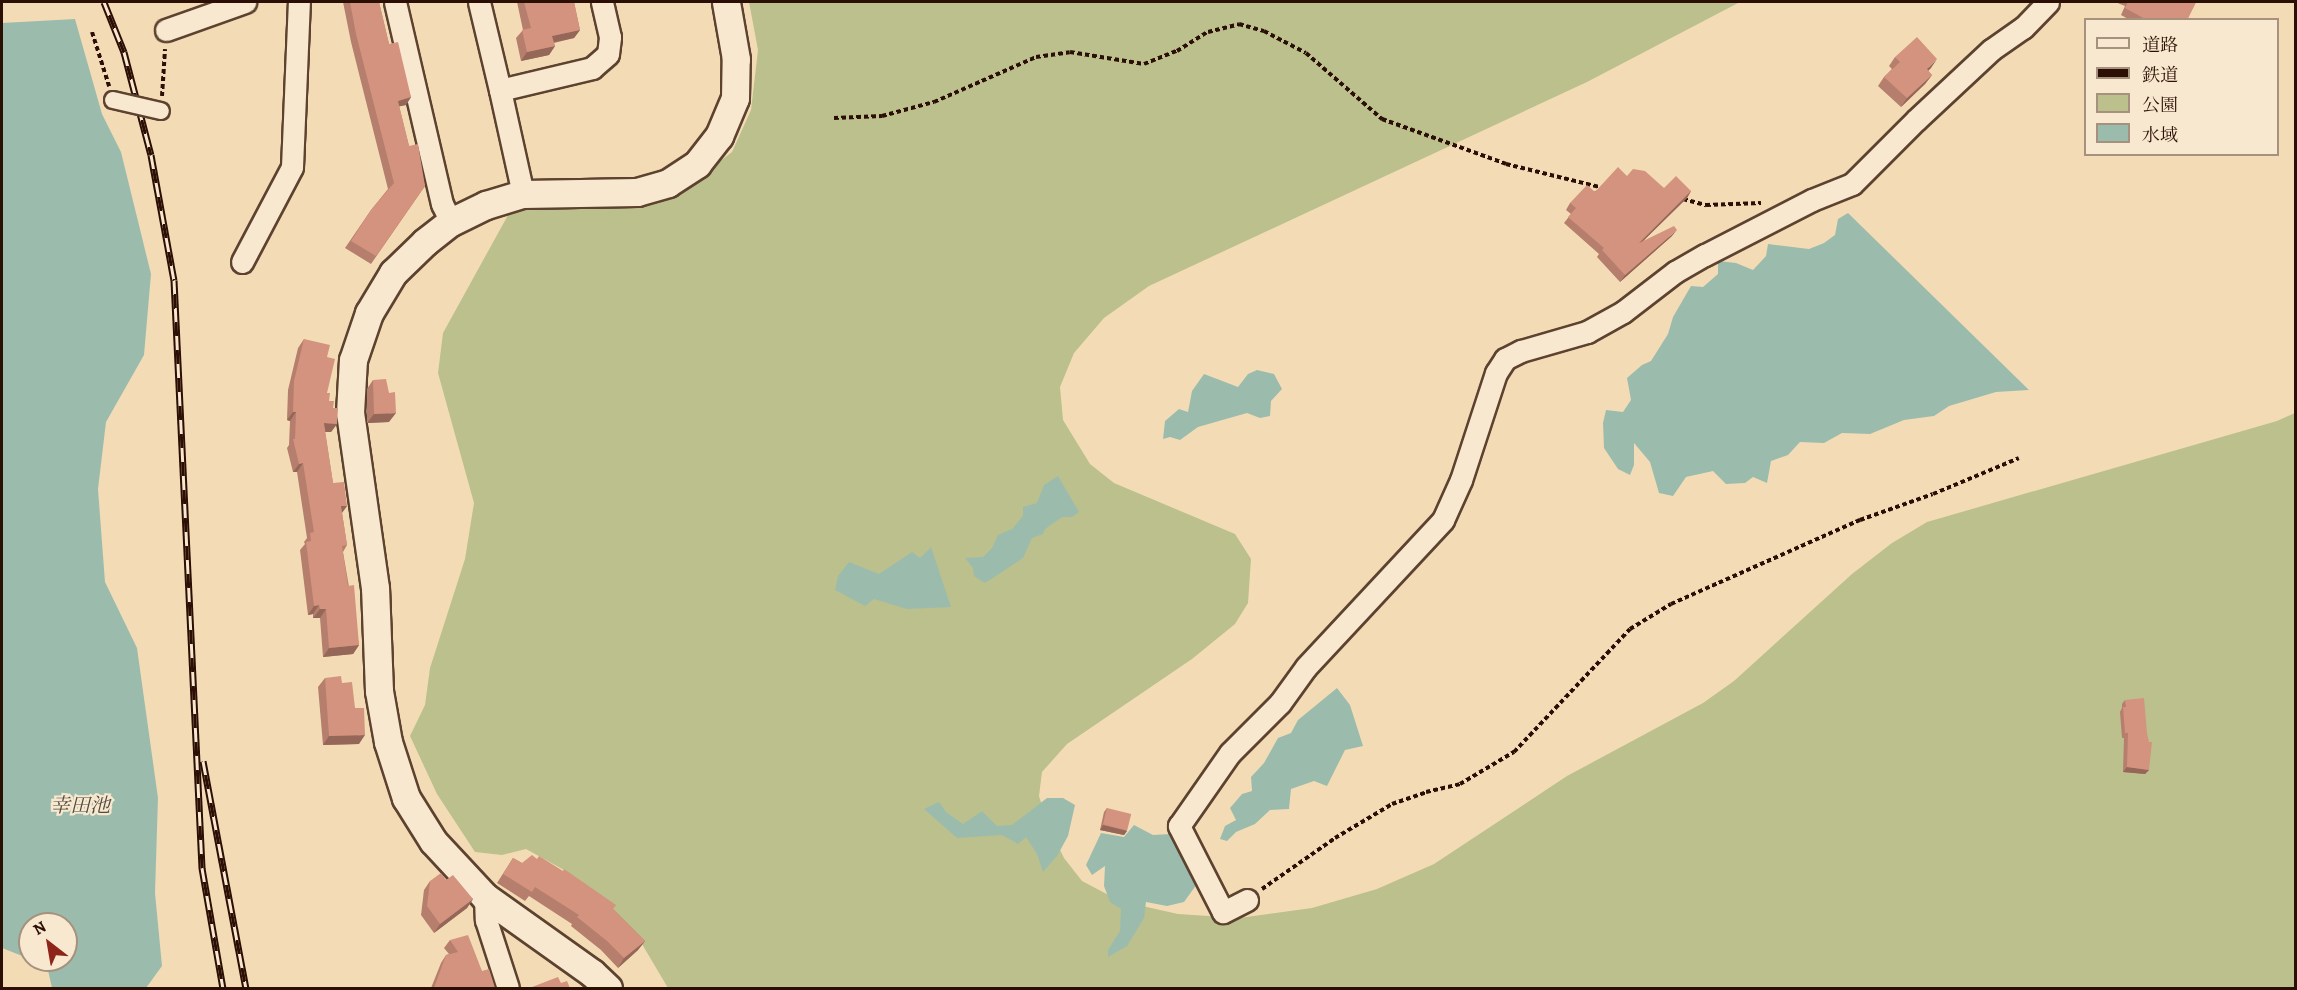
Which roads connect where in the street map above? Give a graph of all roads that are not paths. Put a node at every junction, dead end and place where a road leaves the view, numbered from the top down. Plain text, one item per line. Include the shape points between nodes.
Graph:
1 (245, 2) edge
2 (299, 2) edge
3 (395, 2) edge
4 (479, 2) edge
5 (602, 2) edge
6 (726, 2) edge
7 (2048, 2) edge
8 (166, 30) road end
9 (500, 90) junction
10 (113, 100) road end
11 (160, 111) road end
12 (523, 194) junction
13 (452, 222) junction
14 (242, 262) dead end
15 (485, 897) junction
16 (1247, 900) road end
17 (508, 988) edge
18 (608, 988) edge

1 - 8 street
2 - 14 street via 292,167
3 - 13 street via 442,204
4 - 9 street
5 - 9 street via 610,37 608,54 592,68
6 - 12 street via 736,58 735,98 719,136 697,164 668,183 637,192
7 - 16 street via 2023,28 1991,50 1852,184 1705,255 1587,332 1505,359 1496,373 1461,480 1443,520 1306,667 1280,703 1230,753 1179,826 1223,912
9 - 12 street
10 - 11 street, bridge
12 - 13 street via 486,205
13 - 15 street via 393,273 369,313 353,360 350,413 375,588 379,691 388,742 411,806 433,841
15 - 17 street via 486,920
15 - 18 street

